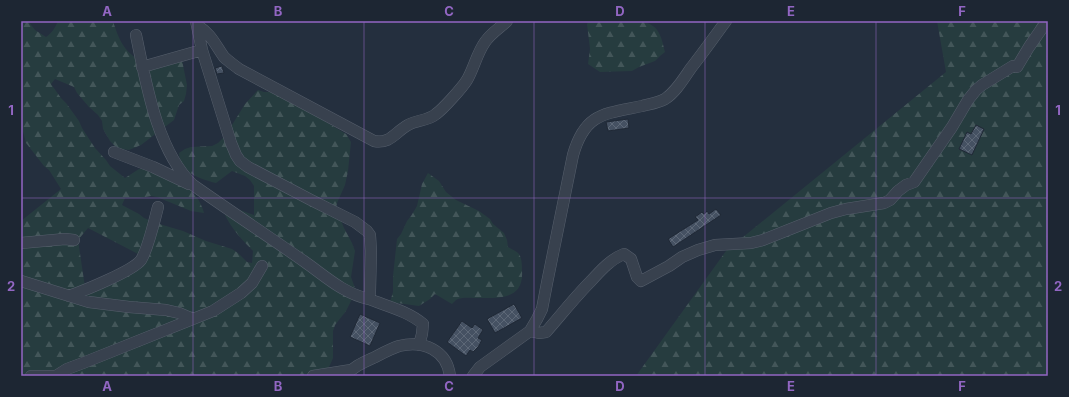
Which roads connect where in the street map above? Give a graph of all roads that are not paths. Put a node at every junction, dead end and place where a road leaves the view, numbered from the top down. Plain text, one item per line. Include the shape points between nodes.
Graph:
1 (507, 21) edge
2 (726, 21) edge
3 (1047, 21) edge
4 (196, 23) edge
5 (136, 35) dead end
6 (202, 50) junction
7 (142, 67) junction
8 (114, 152) dead end
9 (193, 186) junction
10 (158, 207) dead end
11 (74, 240) dead end
12 (21, 243) edge
13 (262, 266) dead end
14 (21, 281) edge
15 (69, 296) junction
16 (369, 299) junction
17 (193, 319) junction
18 (530, 331) junction
19 (418, 344) junction
20 (348, 373) edge
21 (449, 374) edge
22 (31, 376) edge
23 (57, 376) edge
24 (313, 376) edge
25 (473, 376) edge

1 - 4 street via 489,36 466,81 436,114 428,119 408,124 382,143 239,69 225,57 210,36
2 - 18 street via 684,79 665,99 602,115 592,121 577,141 542,309
3 - 18 street via 1017,67 1013,66 976,90 922,172 914,182 898,191 890,200 831,213 757,242 704,248 682,257 641,281 631,259 624,254 616,257 601,270 546,332
4 - 6 street
5 - 7 street
6 - 7 street
6 - 16 street via 231,143 240,161 362,226 370,236
7 - 9 street via 156,119 169,152
8 - 9 street
9 - 16 street via 338,286
10 - 15 street via 144,255 138,264
11 - 12 street
13 - 17 street via 252,283 241,293 213,311
14 - 15 street
15 - 17 street via 99,304 166,310
16 - 19 street via 419,321 422,324 422,334
17 - 23 street via 67,369
18 - 25 street via 480,367
19 - 20 street via 398,346 358,365
19 - 21 street via 440,354
20 - 24 street
22 - 23 street

